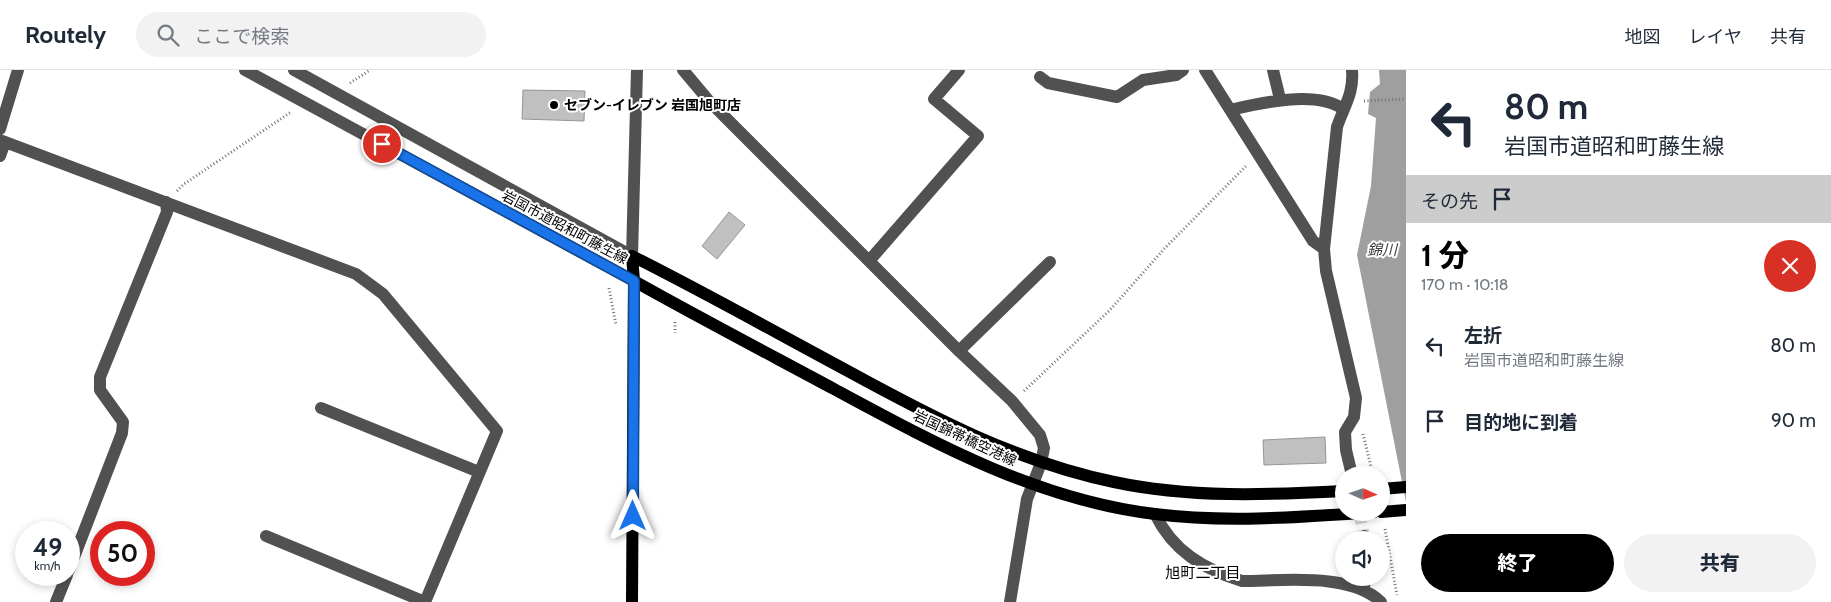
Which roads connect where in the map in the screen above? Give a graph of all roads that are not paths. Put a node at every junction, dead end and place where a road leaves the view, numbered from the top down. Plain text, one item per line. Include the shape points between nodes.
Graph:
1 (18, 70) edge
2 (244, 70) edge
3 (294, 70) edge
4 (636, 70) edge
5 (683, 70) edge
6 (959, 70) edge
7 (1183, 70) edge
8 (1205, 70) edge
9 (1273, 70) edge
10 (1352, 70) edge
11 (1040, 77) dead end
12 (1280, 99) junction
13 (1343, 109) junction
14 (1230, 110) junction
15 (0, 129) edge
16 (2, 141) edge
17 (0, 156) edge
18 (166, 202) junction
19 (1324, 249) junction
20 (632, 256) junction
21 (869, 261) junction
22 (1050, 262) dead end
23 (634, 281) junction
24 (959, 351) junction
25 (321, 408) dead end
26 (1041, 464) junction
27 (1350, 466) edge
28 (479, 472) junction
29 (1033, 485) junction
30 (1406, 487) edge
31 (1390, 488) edge
32 (1335, 491) edge
33 (1406, 510) edge
34 (1390, 511) edge
35 (1155, 514) junction
36 (1335, 514) edge
37 (266, 536) dead end
38 (80, 542) edge
39 (1335, 582) edge
40 (63, 586) edge
41 (1366, 586) edge
42 (56, 602) edge
43 (425, 602) edge
44 (632, 602) edge
45 (1010, 602) edge
46 (1381, 602) edge

1 - 15 street
2 - 23 street, 岩国市道昭和町藤生線
3 - 20 street, 岩国市道昭和町藤生線
4 - 20 street
5 - 21 street via 709,101
6 - 21 street via 934,99 978,136
7 - 11 street via 1176,75 1143,80 1117,96 1048,83
8 - 14 street
9 - 12 street
10 - 13 street via 1351,97
12 - 13 street via 1334,102
12 - 14 street
13 - 19 street via 1337,127
14 - 19 street via 1312,241
16 - 17 street
16 - 18 street
18 - 28 street via 356,274 383,294 496,431
18 - 38 street via 167,212 100,377 100,390 123,422 122,433
19 - 27 street via 1326,271 1356,398 1354,417 1345,432
20 - 23 main road
20 - 26 main road, 岩国錦帯橋空港線 via 963,432
21 - 24 street
22 - 24 street
23 - 29 main road, 岩国錦帯橋空港線 via 885,417 972,461
23 - 44 main road
24 - 26 street via 1012,401 1040,435 1044,448
25 - 28 street
26 - 29 street
26 - 32 main road, 岩国錦帯橋空港線 via 1115,483 1170,490 1228,494
28 - 43 street
29 - 35 main road, 岩国錦帯橋空港線 via 1090,502
29 - 45 street via 1027,499
30 - 31 main road
33 - 34 main road, 岩国錦帯橋空港線
35 - 36 main road, 岩国錦帯橋空港線 via 1223,518
35 - 39 street via 1163,531 1181,552 1228,576 1242,581
37 - 43 street
40 - 42 street
41 - 46 street

